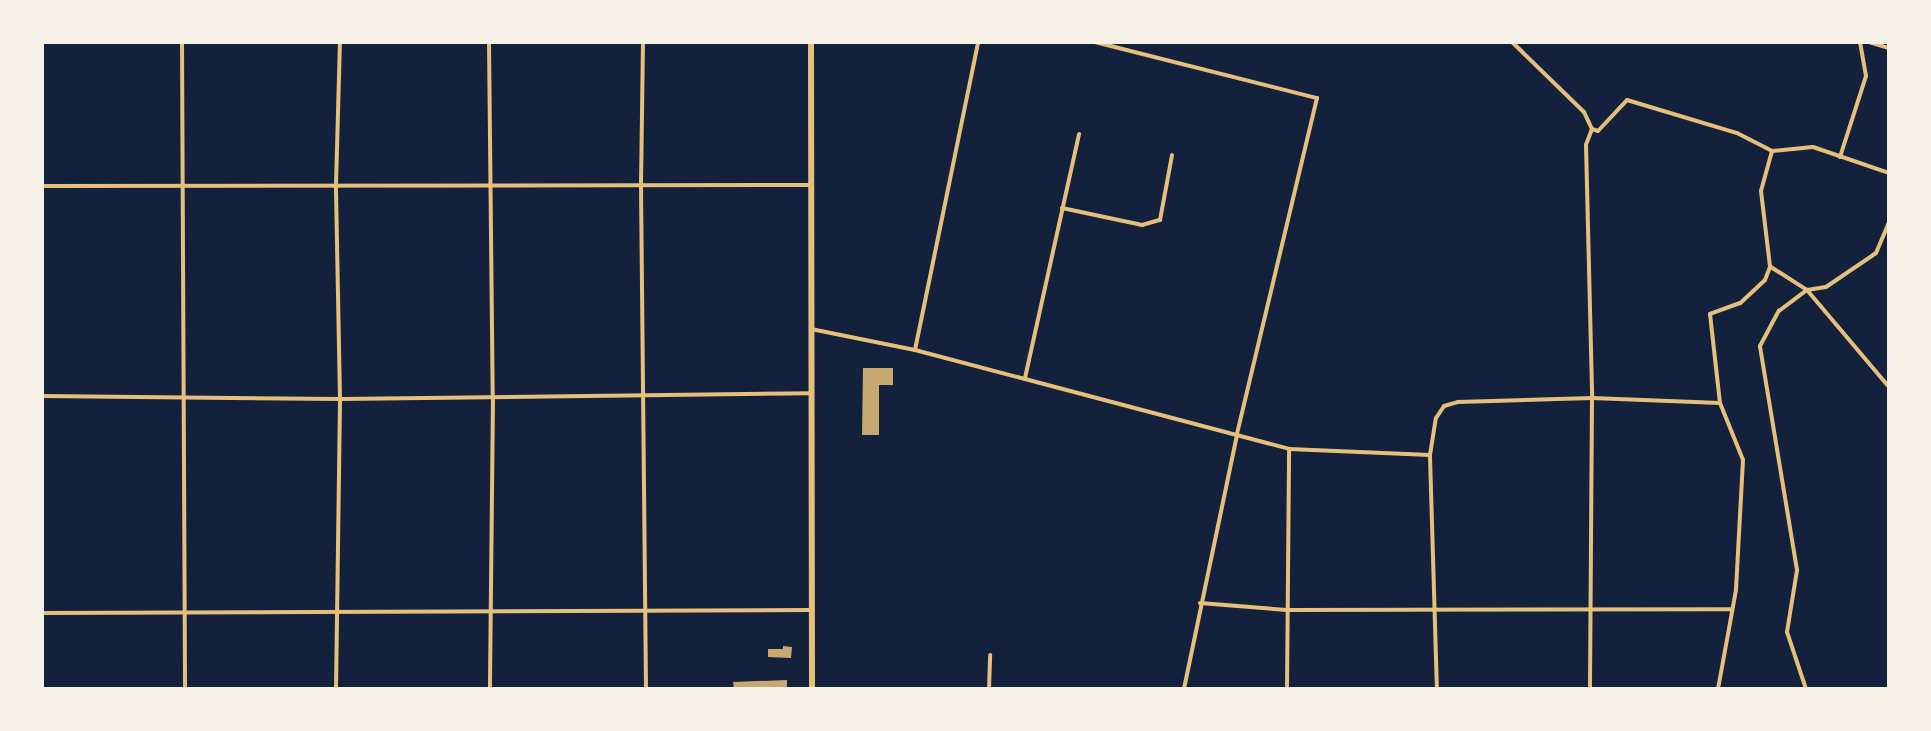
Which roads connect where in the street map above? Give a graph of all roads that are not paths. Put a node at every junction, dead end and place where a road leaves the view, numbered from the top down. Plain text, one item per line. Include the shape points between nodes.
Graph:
1 (182, 42) edge
2 (340, 42) edge
3 (489, 42) edge
4 (643, 42) edge
5 (811, 42) edge
6 (978, 42) edge
7 (1095, 42) edge
8 (1512, 42) edge
9 (1860, 42) edge
10 (1869, 42) edge
11 (1889, 48) edge
12 (1592, 129) junction
13 (1079, 134) dead end
14 (1772, 151) junction
15 (1172, 155) dead end
16 (1840, 157) junction
17 (1889, 173) edge
18 (180, 184) junction
19 (336, 184) junction
20 (491, 184) junction
21 (811, 185) junction
22 (42, 186) edge
23 (641, 186) junction
24 (1062, 208) junction
25 (1889, 223) edge
26 (1770, 267) junction
27 (1807, 290) junction
28 (811, 329) junction
29 (915, 350) junction
30 (1025, 378) junction
31 (1889, 387) edge
32 (811, 393) junction
33 (642, 395) junction
34 (42, 396) edge
35 (493, 397) junction
36 (1592, 398) junction
37 (181, 399) junction
38 (340, 399) junction
39 (1720, 403) junction
40 (1237, 435) junction
41 (1289, 449) junction
42 (1430, 455) junction
43 (1200, 603) junction
44 (646, 608) junction
45 (1589, 609) junction
46 (1732, 609) junction
47 (812, 610) junction
48 (1287, 610) junction
49 (337, 611) junction
50 (490, 611) junction
51 (1437, 611) junction
52 (42, 613) edge
53 (184, 614) junction
54 (990, 655) dead end
55 (185, 689) edge
56 (336, 689) edge
57 (490, 689) edge
58 (646, 689) edge
59 (812, 689) edge
60 (989, 689) edge
61 (1184, 689) edge
62 (1287, 689) edge
63 (1437, 689) edge
64 (1590, 689) edge
65 (1718, 689) edge
66 (1806, 689) edge

1 - 18 street
2 - 19 street
3 - 20 street
4 - 23 street
5 - 21 main road
6 - 29 street
7 - 40 street via 1317,98
8 - 12 street via 1584,112
9 - 16 street via 1866,76
10 - 11 street
12 - 14 street via 1598,131 1627,100 1737,133
12 - 36 street via 1586,145
13 - 24 street
14 - 16 street via 1813,147
14 - 26 street via 1761,191
15 - 24 street via 1160,220 1142,225
16 - 17 street
18 - 19 street
18 - 22 street
18 - 37 street
19 - 20 street
19 - 38 street
20 - 23 street
20 - 35 street
21 - 23 street
21 - 28 main road
23 - 33 street
24 - 30 street
25 - 27 street via 1876,253 1826,287
26 - 27 street
26 - 39 street via 1765,280 1740,303 1710,314
27 - 31 street
27 - 66 street via 1779,311 1760,346 1797,570 1787,632
28 - 29 street
28 - 32 main road
29 - 30 street
30 - 40 street
32 - 33 street
32 - 47 main road
33 - 35 street
33 - 44 street
34 - 37 street
35 - 38 street
35 - 50 street
36 - 39 street
36 - 42 street via 1444,406 1436,418
36 - 45 street
37 - 38 street
37 - 53 street
38 - 49 street
39 - 46 street via 1743,460
40 - 41 street
40 - 43 street
41 - 42 street
41 - 48 street
42 - 51 street
43 - 48 street
43 - 61 street
44 - 47 street
44 - 50 street
44 - 58 street
45 - 46 street
45 - 51 street
45 - 64 street
46 - 65 street
47 - 59 main road
48 - 51 street
48 - 62 street
49 - 50 street
49 - 53 street
49 - 56 street
50 - 57 street
51 - 63 street
52 - 53 street
53 - 55 street
54 - 60 street

